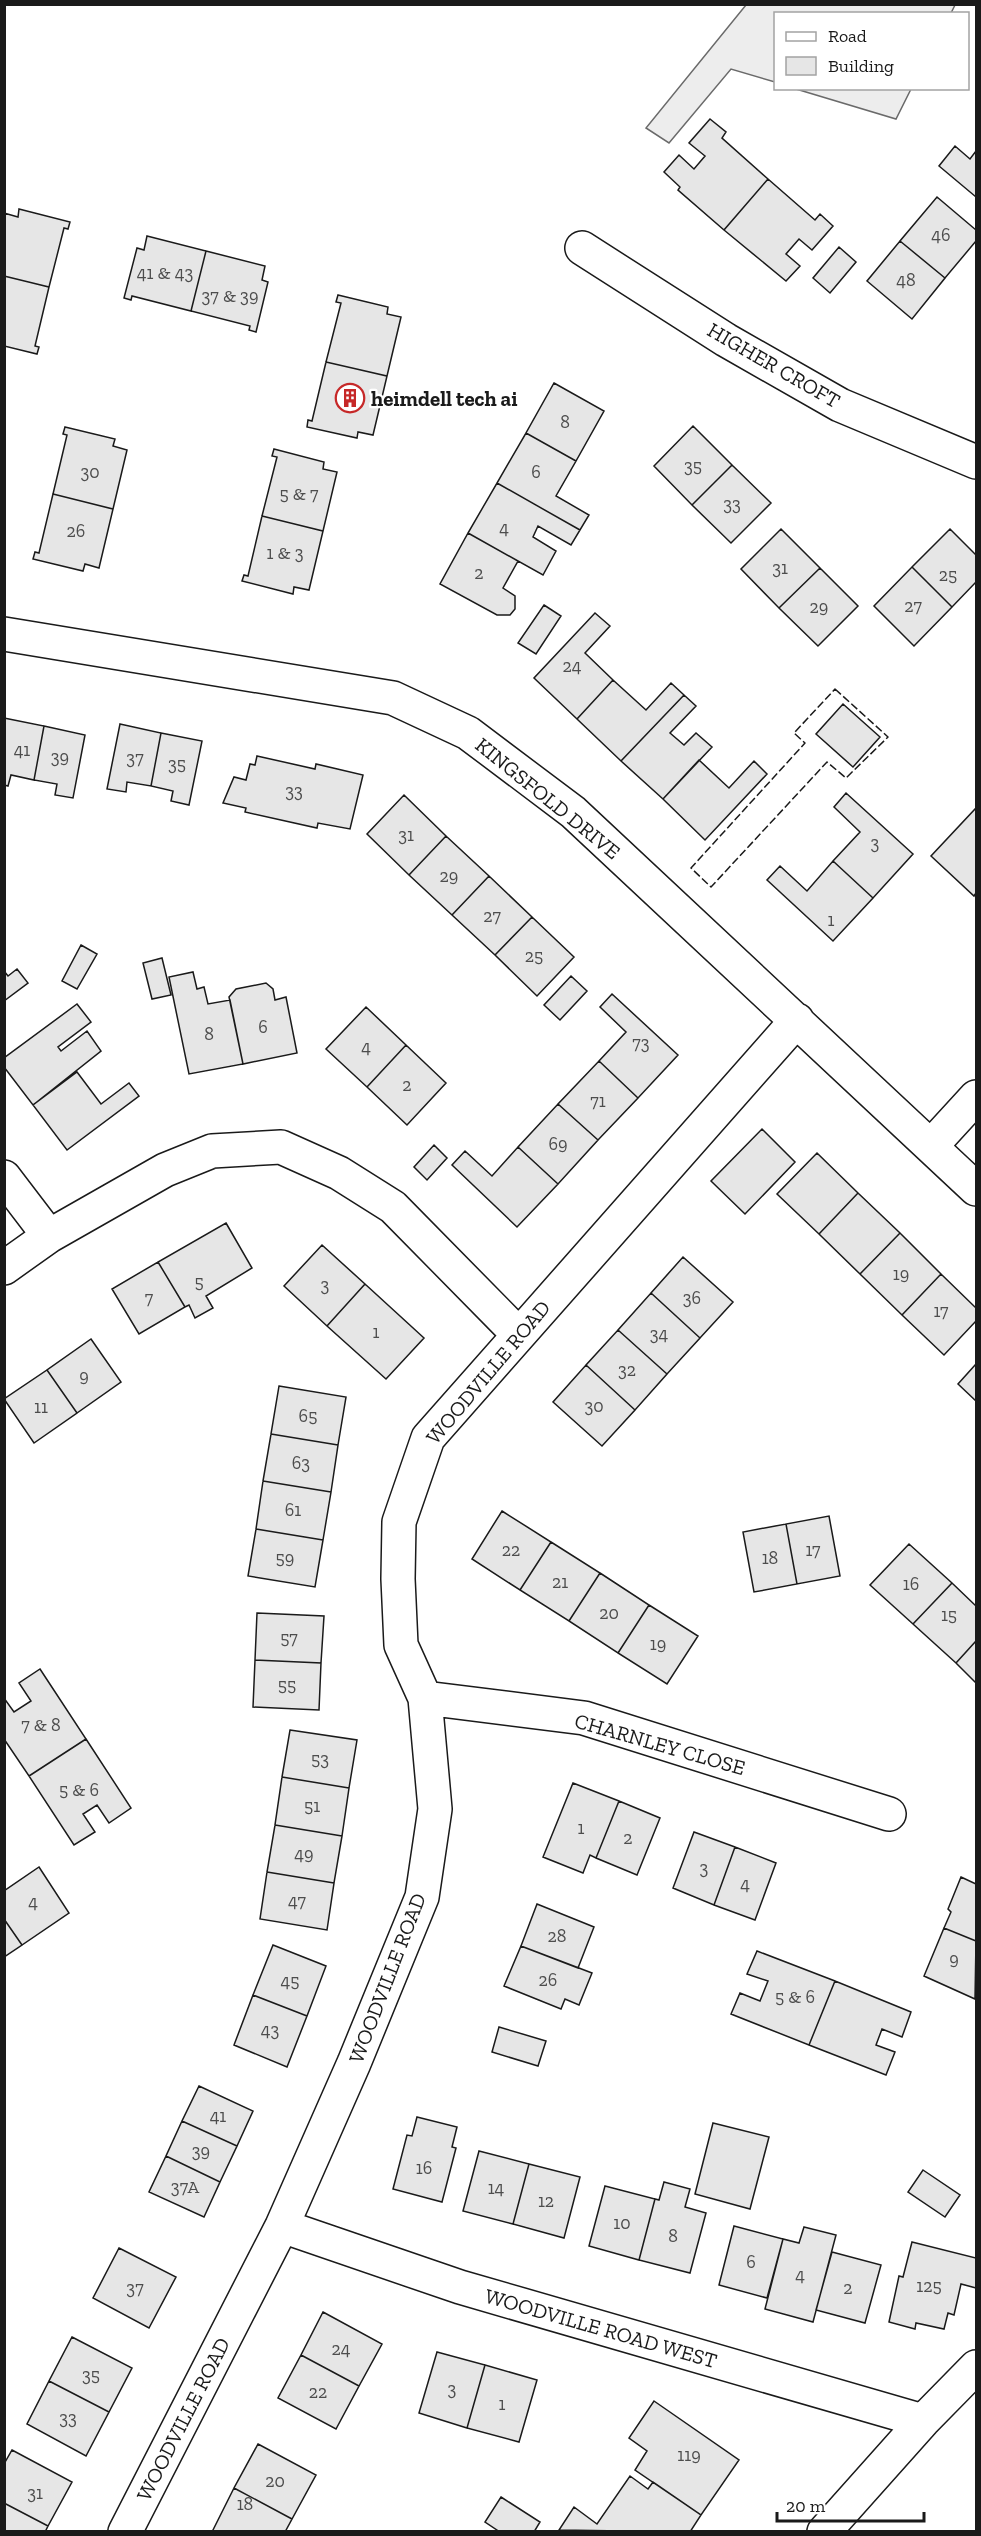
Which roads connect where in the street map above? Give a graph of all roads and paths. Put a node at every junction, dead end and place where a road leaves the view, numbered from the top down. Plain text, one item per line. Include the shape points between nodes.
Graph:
1 (582, 248) dead end
2 (976, 462) edge
3 (4, 634) edge
4 (797, 1020) junction
5 (976, 1097) edge
6 (932, 1145) junction
7 (4, 1177) edge
8 (976, 1189) edge
9 (49, 1236) junction
10 (4, 1268) edge
11 (518, 1334) junction
12 (425, 1698) junction
13 (889, 1814) dead end
14 (282, 2226) junction
15 (976, 2367) edge
16 (923, 2421) junction
17 (125, 2532) edge
18 (824, 2532) edge

1 - 2 street, HIGHER CROFT via 726,340 840,405
3 - 4 street, KINGSFOLD DRIVE via 393,698 468,733 573,812
4 - 6 street, KINGSFOLD DRIVE
4 - 11 street, WOODVILLE ROAD
5 - 6 street
6 - 8 street, KINGSFOLD DRIVE
7 - 9 street
9 - 10 street
9 - 11 street via 165,1170 212,1150 281,1147 339,1173 393,1207
11 - 12 street, WOODVILLE ROAD via 428,1438 399,1522 401,1645
12 - 13 street, CHARNLEY CLOSE via 584,1718
12 - 14 street, WOODVILLE ROAD via 435,1809 422,1897
14 - 16 street, WOODVILLE ROAD WEST via 460,2287
14 - 17 street, WOODVILLE ROAD
15 - 16 street
16 - 18 street

